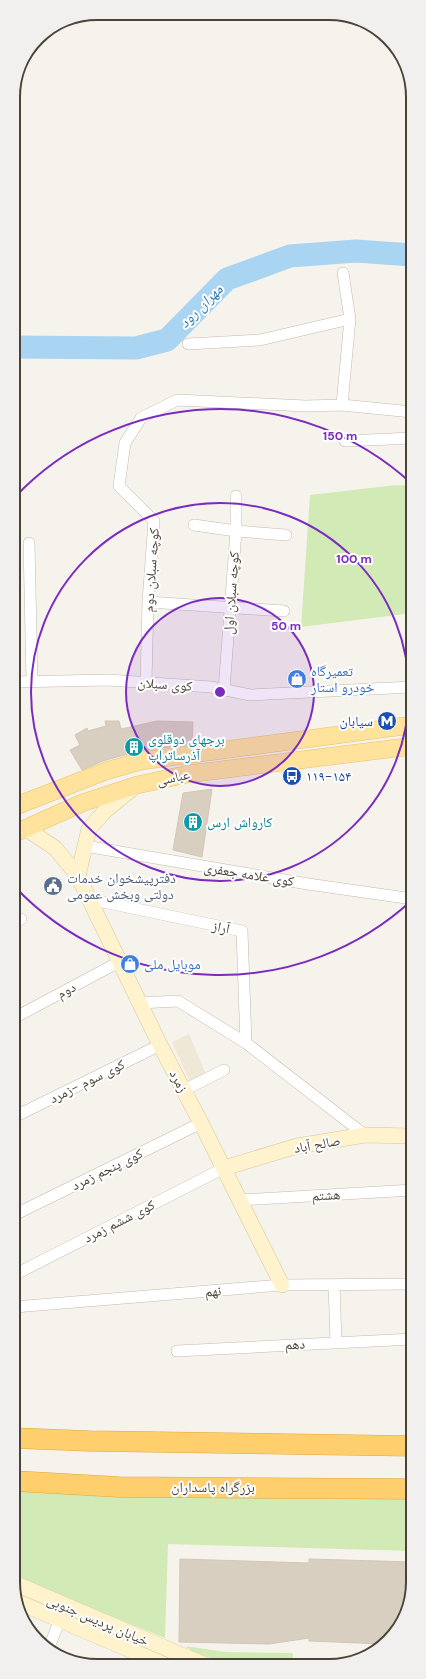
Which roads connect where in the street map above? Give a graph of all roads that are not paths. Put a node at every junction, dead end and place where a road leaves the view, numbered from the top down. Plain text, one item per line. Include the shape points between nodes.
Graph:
1 (343, 274) dead end
2 (350, 319) junction
3 (188, 344) dead end
4 (342, 405) junction
5 (406, 411) edge
6 (406, 438) edge
7 (345, 441) dead end
8 (236, 496) dead end
9 (194, 525) dead end
10 (236, 532) junction
11 (286, 535) dead end
12 (29, 543) dead end
13 (148, 602) junction
14 (230, 608) junction
15 (284, 611) dead end
16 (20, 682) edge
17 (32, 682) junction
18 (146, 682) junction
19 (406, 687) edge
20 (224, 690) junction
21 (406, 726) edge
22 (358, 732) junction
23 (406, 747) edge
24 (360, 752) junction
25 (136, 785) junction
26 (20, 804) edge
27 (20, 831) edge
28 (20, 831) edge
29 (85, 846) junction
30 (78, 876) junction
31 (406, 898) edge
32 (89, 899) junction
33 (119, 962) junction
34 (139, 1003) junction
35 (20, 1015) edge
36 (246, 1043) junction
37 (160, 1045) junction
38 (224, 1070) dead end
39 (184, 1090) junction
40 (20, 1114) edge
41 (201, 1123) junction
42 (365, 1135) junction
43 (406, 1136) edge
44 (224, 1168) junction
45 (406, 1190) edge
46 (239, 1200) junction
47 (20, 1212) edge
48 (20, 1272) edge
49 (406, 1284) edge
50 (282, 1285) junction
51 (334, 1285) junction
52 (20, 1307) edge
53 (406, 1339) edge
54 (336, 1342) junction
55 (177, 1351) dead end
56 (20, 1438) edge
57 (406, 1446) edge
58 (20, 1482) edge
59 (406, 1488) edge
60 (20, 1587) edge
61 (23, 1603) edge
62 (63, 1613) junction
63 (50, 1643) edge
64 (153, 1659) edge
65 (189, 1659) edge

1 - 2 street
2 - 3 street via 260,340
2 - 4 street
4 - 5 street
4 - 13 street, کوچه سبلان دوم via 306,406 177,400 141,418 126,443 119,486 154,521
6 - 7 street
8 - 10 street, کوچه سبلان اول
9 - 10 street
10 - 11 street
10 - 14 street, کوچه سبلان اول
12 - 17 street
13 - 14 street
13 - 18 street, کوچه سبلان دوم
14 - 15 street
14 - 20 street, کوچه سبلان اول
16 - 17 street, کوی سبلان
17 - 18 street, کوی سبلان
18 - 20 street, کوی سبلان
19 - 20 street, کوی سبلان via 250,695
21 - 22 main road, عباسى
22 - 24 main road
22 - 26 main road, عباسى via 141,761 106,771
23 - 24 main road, عباسى
24 - 25 main road, عباسى via 188,774
25 - 27 main road, عباسى via 82,803
25 - 29 street via 106,810 89,829
28 - 30 street, زمرد via 55,848
29 - 30 street
29 - 31 street, کوی علامه جعفری
30 - 32 street, زمرد
32 - 33 street, زمرد
32 - 36 street, آراز via 242,931
33 - 34 street, زمرد
33 - 35 street, دوم
34 - 36 street via 178,1001
34 - 37 street, زمرد
36 - 42 street
37 - 39 street, زمرد
37 - 40 street, کوی سوم -زمرد
38 - 39 street
39 - 41 street, زمرد
41 - 44 street, زمرد
41 - 47 street, کوی پنجم زمرد
42 - 43 street, صالح آباد
42 - 44 street, صالح آباد via 297,1146
44 - 46 street, زمرد
44 - 48 street, کوی ششم زمرد
45 - 46 street, هشتم
46 - 50 street, زمرد
49 - 51 street, نهم
50 - 51 street, نهم
50 - 52 street, نهم
51 - 54 street
53 - 54 street, دهم
54 - 55 street, دهم
56 - 57 highway via 89,1442
58 - 59 highway, بزرگراه پاسداران via 119,1486
60 - 62 street, خیابان پردیس جنوبی
61 - 62 street, خیابان پردیس جنوبی
62 - 63 street
62 - 64 street, خیابان پردیس جنوبی
62 - 65 street, خیابان پردیس جنوبی

